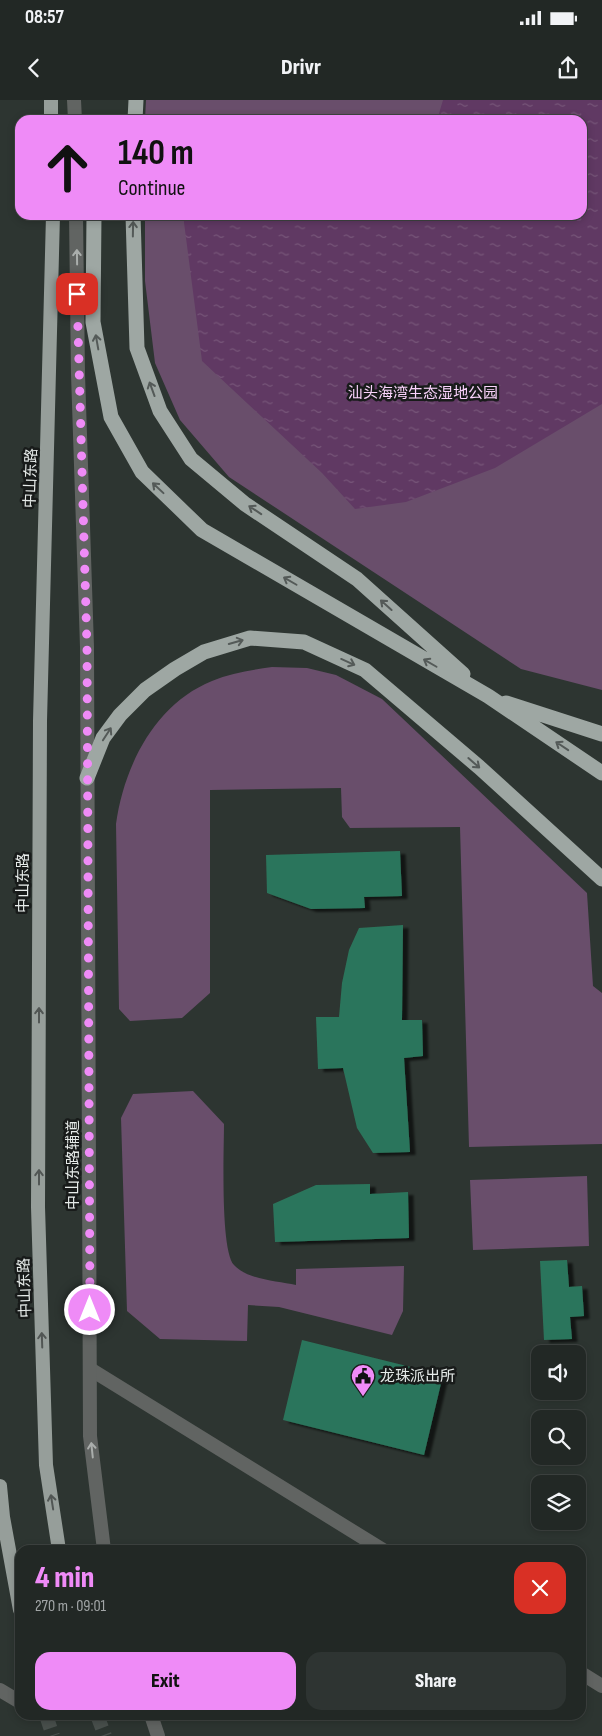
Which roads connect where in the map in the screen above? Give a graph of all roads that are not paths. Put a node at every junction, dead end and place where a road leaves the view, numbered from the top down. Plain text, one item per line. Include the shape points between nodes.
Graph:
1 (51, 100) edge
2 (74, 100) edge
3 (136, 100) edge
4 (51, 115) edge
5 (75, 115) edge
6 (135, 115) edge
7 (53, 220) edge
8 (76, 220) edge
9 (94, 220) edge
10 (133, 220) edge
11 (488, 696) junction
12 (602, 734) edge
13 (602, 773) edge
14 (88, 778) junction
15 (602, 879) edge
16 (90, 1369) junction
17 (0, 1486) edge
18 (58, 1545) edge
19 (103, 1545) edge
20 (375, 1545) edge
21 (15, 1583) edge
22 (586, 1676) edge
23 (602, 1686) edge
24 (0, 1690) edge
25 (15, 1699) edge
26 (153, 1720) edge
27 (158, 1736) edge

1 - 4 highway
2 - 5 street
3 - 6 highway
18 -> 7 highway, 中山东路 via 46,1465 38,1207 40,721
14 -> 8 street, 中山东路辅道
11 -> 9 highway via 202,530 142,472 111,417 93,322
11 -> 10 highway via 356,579 245,504 191,459 160,411 137,348
11 - 12 highway
13 -> 11 highway
14 -> 15 highway via 104,738 120,715 145,690 175,669 204,652 250,638 304,642 366,670
14 - 16 street, 中山东路辅道
19 -> 16 street, 中山东路辅道 via 90,1436
16 - 20 street
17 - 21 highway
22 - 23 street
24 - 25 street
26 - 27 street

